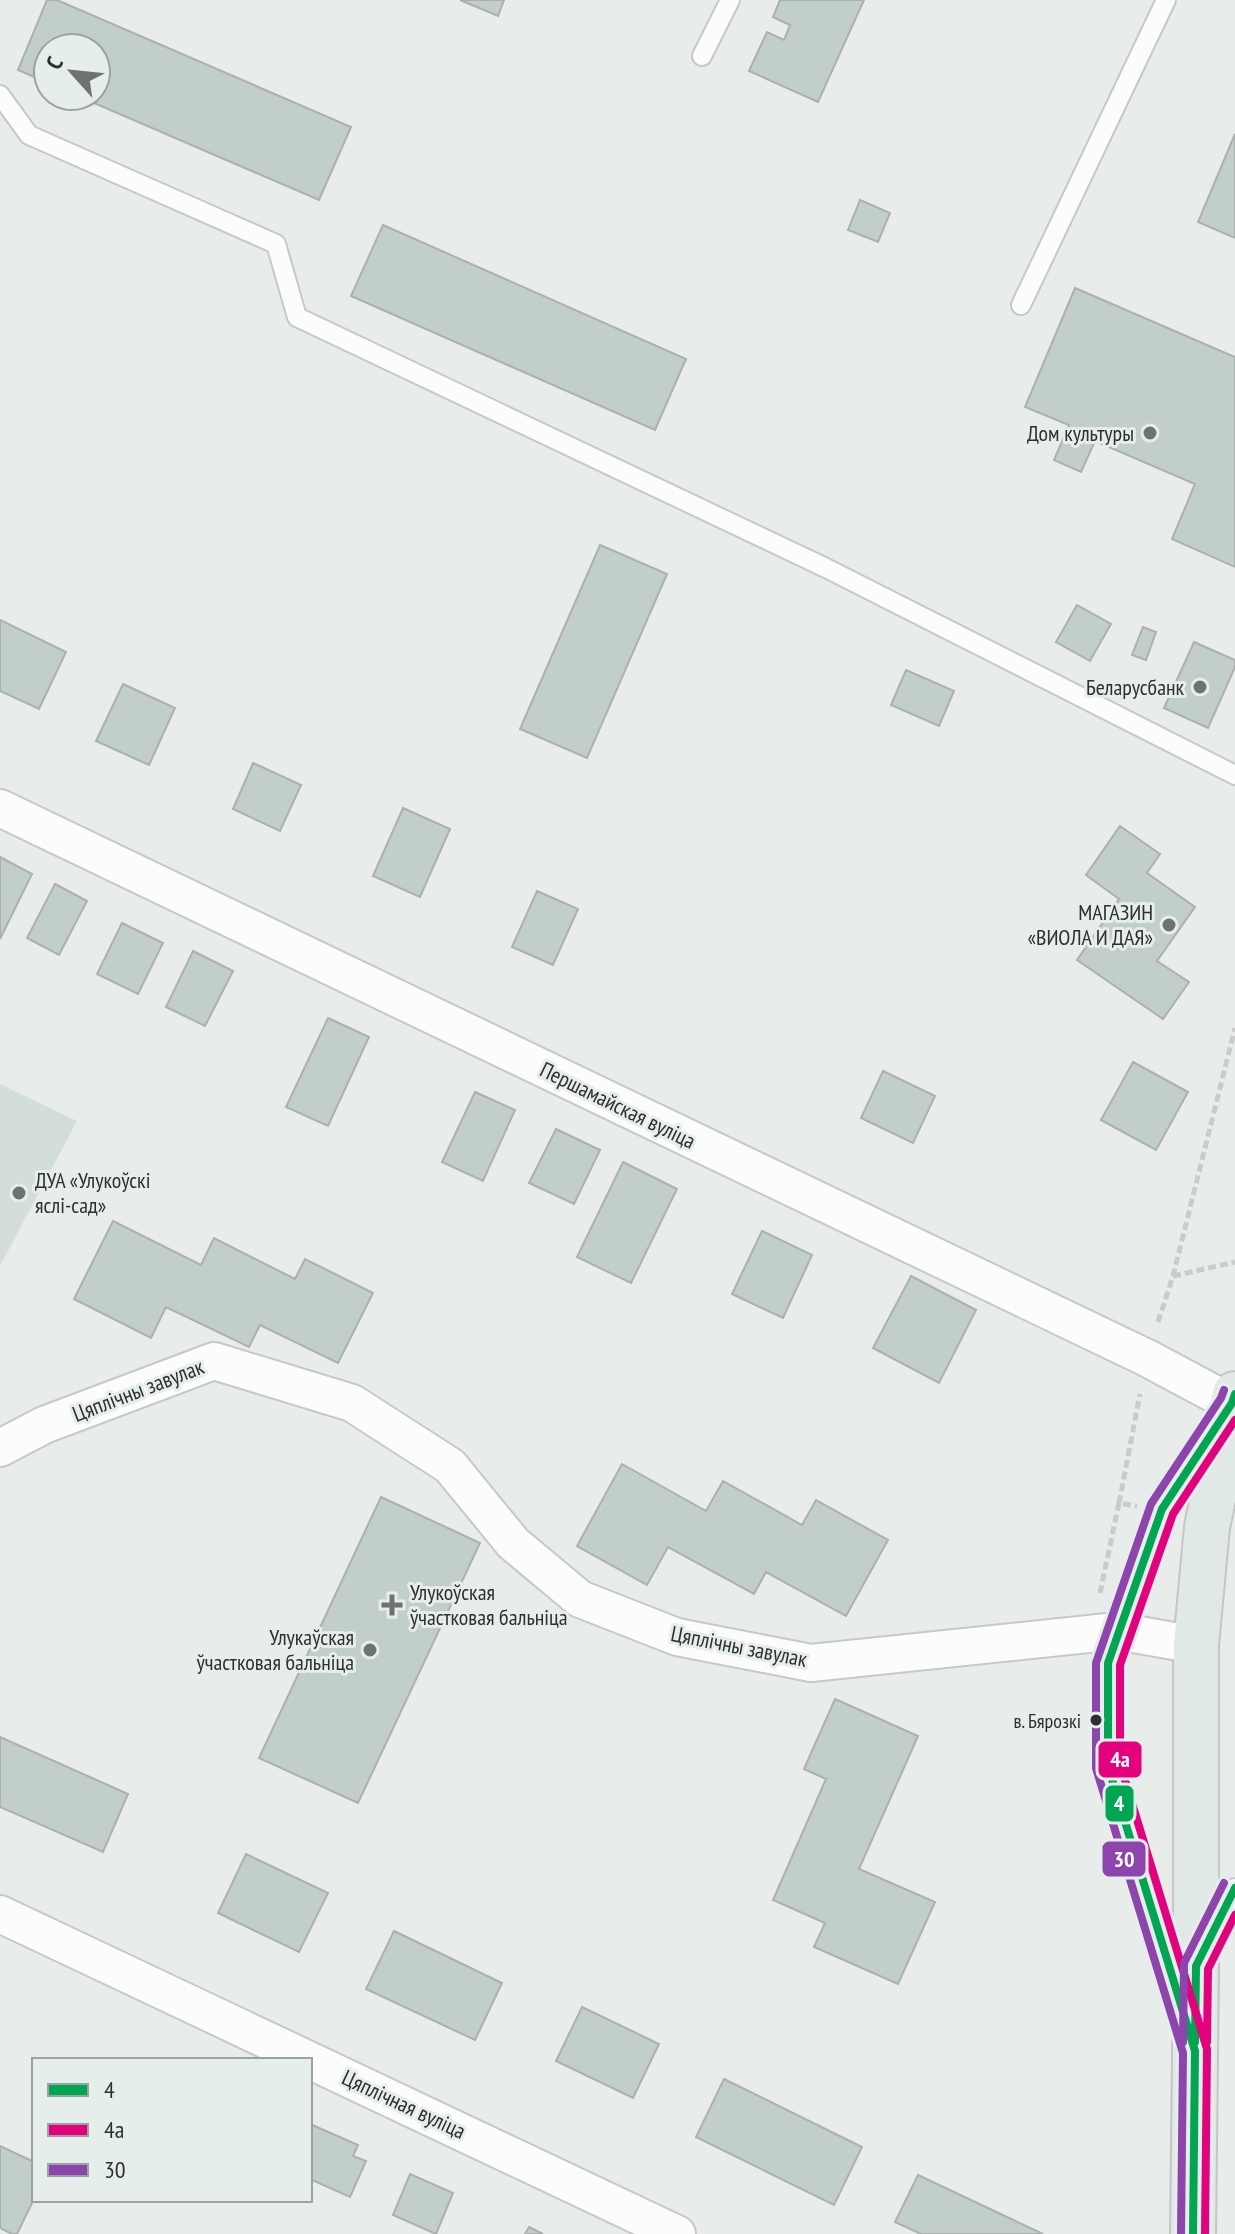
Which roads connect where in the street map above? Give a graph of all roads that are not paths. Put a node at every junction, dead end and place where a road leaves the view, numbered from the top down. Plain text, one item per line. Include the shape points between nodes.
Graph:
1 (730, 0) edge
2 (1166, 0) edge
3 (702, 56) dead end
4 (0, 95) edge
5 (1021, 305) dead end
6 (1235, 775) edge
7 (0, 808) edge
8 (1234, 1401) edge
9 (0, 1448) edge
10 (1117, 1631) junction
11 (1196, 1645) junction
12 (1235, 1888) edge
13 (0, 1914) edge
14 (1196, 1966) junction
15 (1195, 2051) junction
16 (305, 2058) edge
17 (312, 2061) edge
18 (677, 2234) edge
19 (1193, 2234) edge

1 - 3 lane
2 - 5 lane
4 - 6 lane via 29,135 276,244 297,317 826,568
7 - 8 street, Першамайская вуліца
8 - 10 lane via 1162,1509
8 - 11 main road via 1207,1527
9 - 10 street, Цяплічны завулак via 44,1425 214,1361 352,1403 450,1466 513,1543 580,1599 677,1637 811,1663
10 - 11 street, Цяплічны завулак
10 - 15 lane via 1108,1663 1108,1766
11 - 14 main road
12 - 14 lane
13 - 16 street, Цяплічная вуліца
14 - 15 main road
15 - 19 main road
17 - 18 street, Цяплічная вуліца

